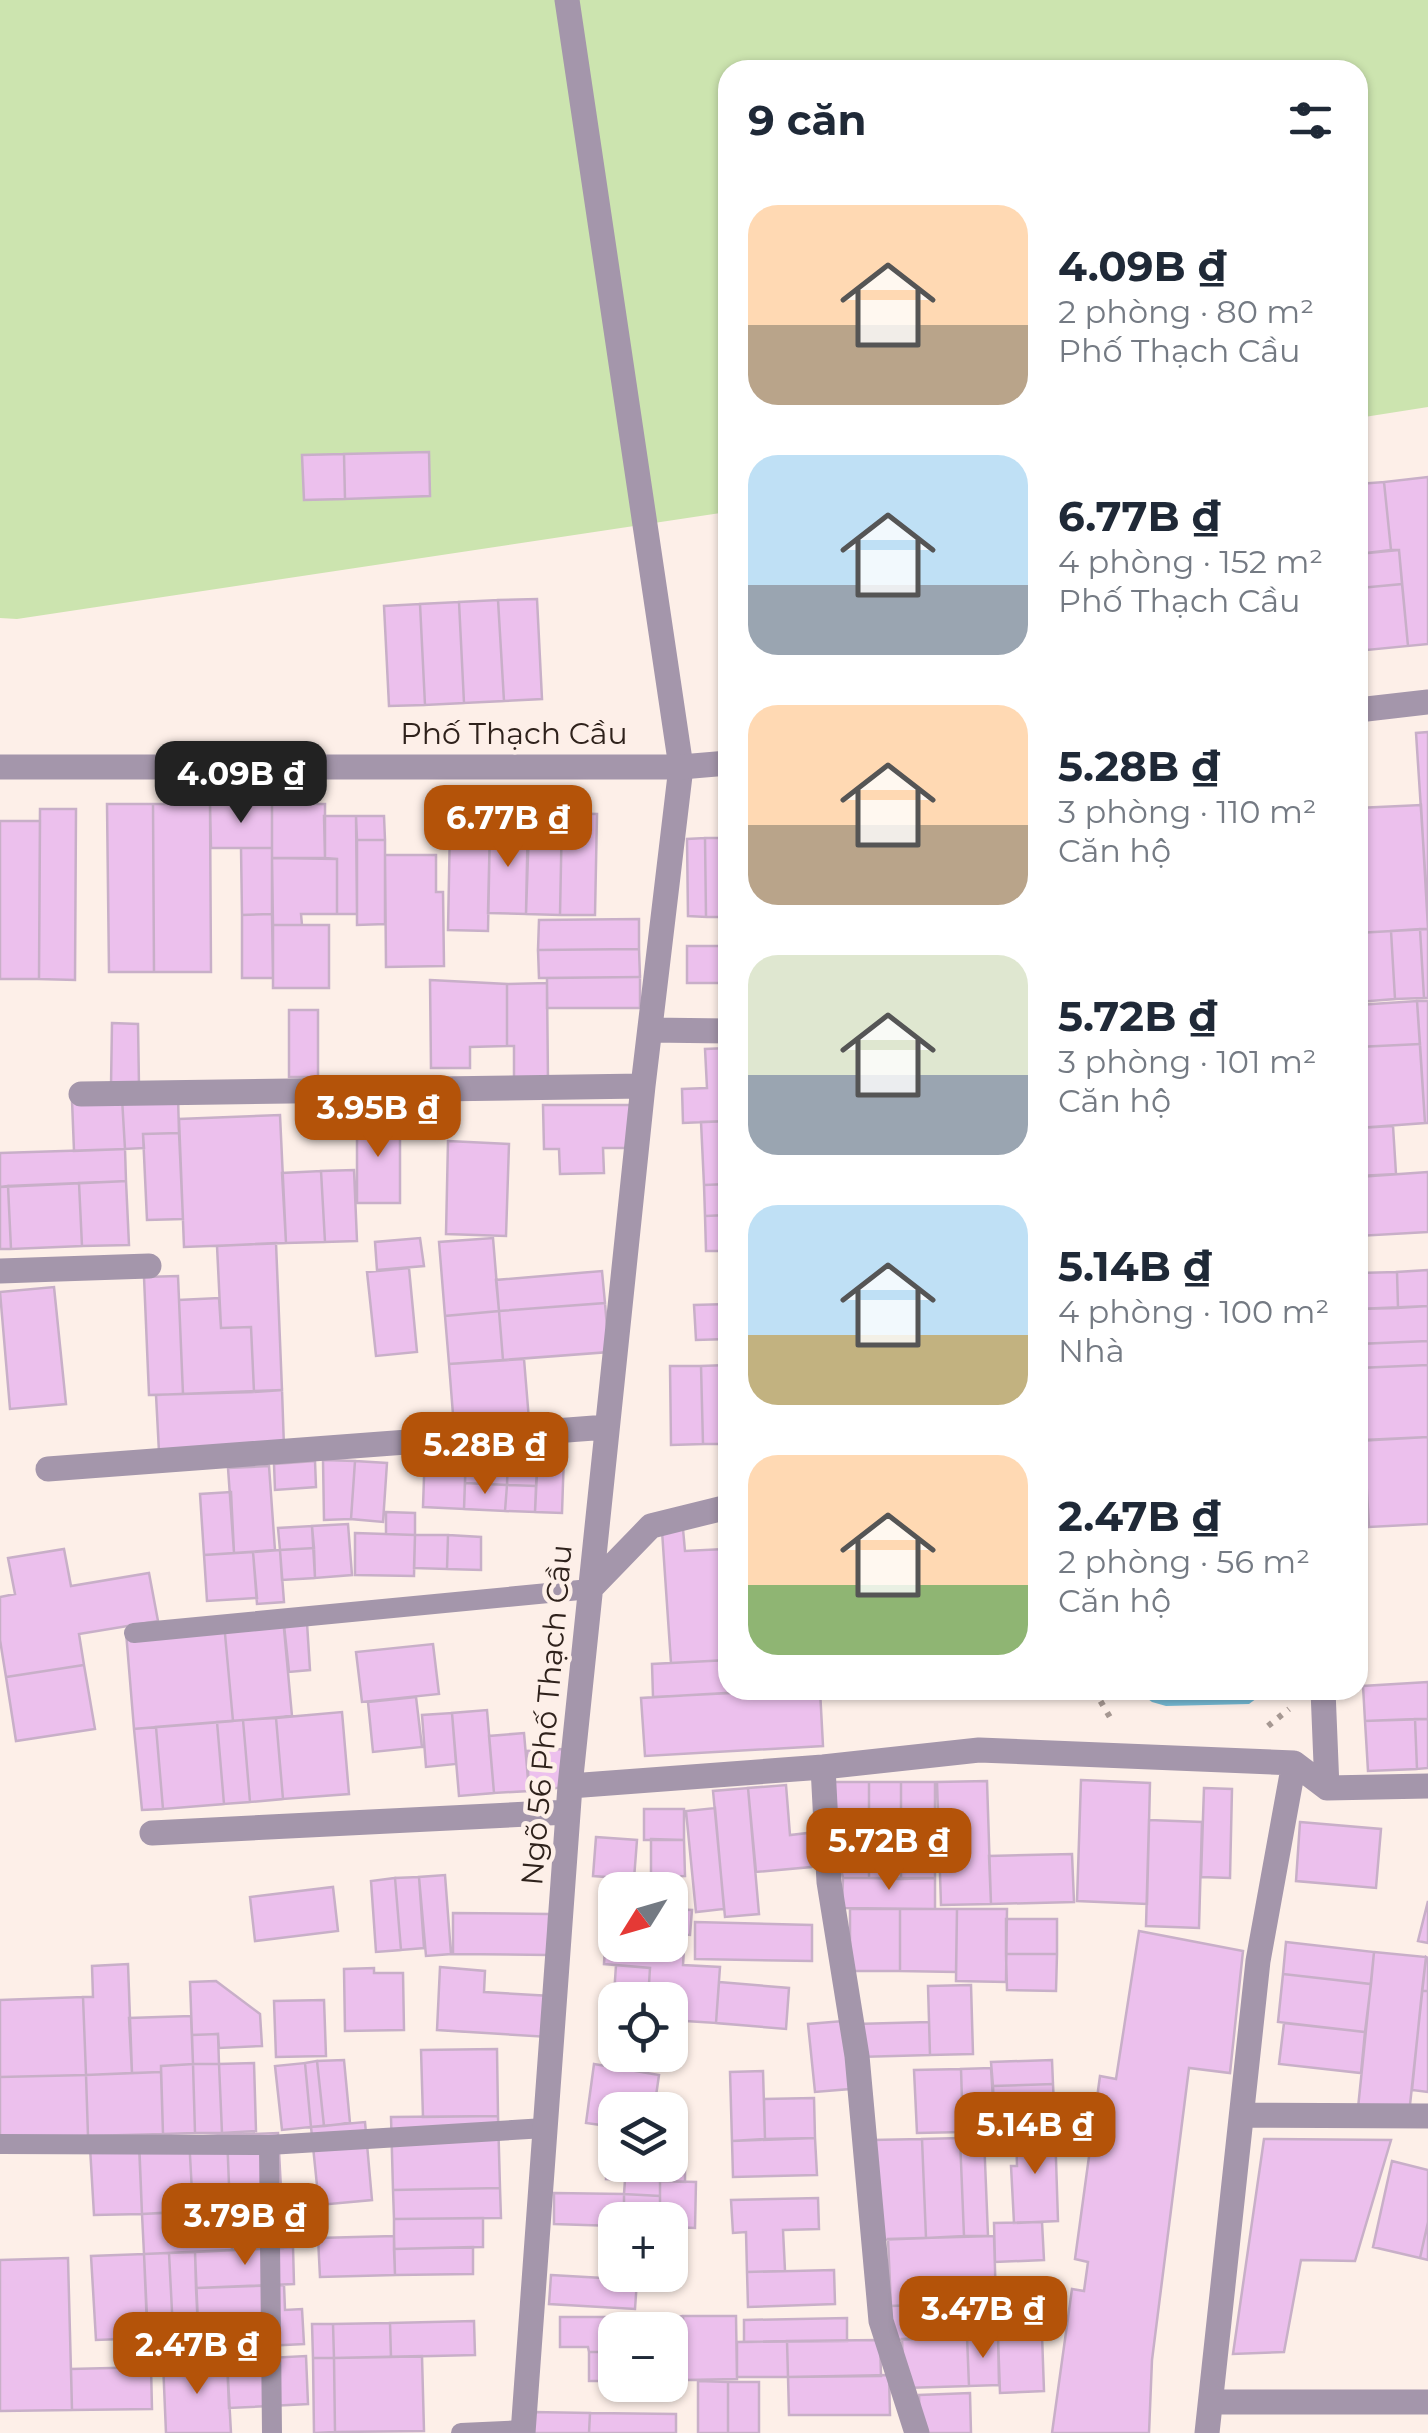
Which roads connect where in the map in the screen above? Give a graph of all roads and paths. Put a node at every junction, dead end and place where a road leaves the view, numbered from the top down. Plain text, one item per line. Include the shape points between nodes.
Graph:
1 (568, 0) edge
2 (1428, 702) edge
3 (1368, 709) edge
4 (718, 764) edge
5 (680, 766) junction
6 (0, 768) edge
7 (650, 1030) junction
8 (718, 1031) edge
9 (642, 1086) junction
10 (82, 1094) dead end
11 (149, 1266) dead end
12 (0, 1271) edge
13 (607, 1427) junction
14 (48, 1469) dead end
15 (718, 1509) edge
16 (590, 1590) junction
17 (134, 1633) dead end
18 (1324, 1700) edge
19 (1294, 1763) junction
20 (823, 1768) junction
21 (1428, 1786) edge
22 (1328, 1788) junction
23 (569, 1799) junction
24 (152, 1834) dead end
25 (1242, 2115) junction
26 (1428, 2116) edge
27 (545, 2128) junction
28 (0, 2144) edge
29 (269, 2145) junction
30 (1212, 2402) junction
31 (1428, 2402) edge
32 (524, 2432) edge
33 (272, 2433) edge
34 (461, 2433) edge
35 (917, 2433) edge
36 (1208, 2433) edge

1 - 5 street, Ngõ 56 Phố Thạch Cầu
2 - 3 street
4 - 5 street, Phố Thạch Cầu
5 - 6 street, Phố Thạch Cầu
5 - 7 street, Ngõ 56 Phố Thạch Cầu
7 - 8 street
7 - 9 street, Ngõ 56 Phố Thạch Cầu
9 - 10 street
9 - 13 street, Ngõ 56 Phố Thạch Cầu
11 - 12 street
13 - 14 street
13 - 16 street, Ngõ 56 Phố Thạch Cầu
15 - 16 street via 651,1526
16 - 17 lane
16 - 23 street, Ngõ 56 Phố Thạch Cầu
18 - 22 street
19 - 20 street via 979,1750
19 - 22 street
19 - 25 street via 1258,1962
20 - 23 street
20 - 35 street via 829,1882 857,2056 881,2320
21 - 22 street
23 - 24 street
23 - 27 street, Ngõ 56 Phố Thạch Cầu
25 - 26 street
25 - 30 street
27 - 29 lane
27 - 32 street, Ngõ 56 Phố Thạch Cầu
28 - 29 lane
29 - 33 lane
30 - 31 street
30 - 36 street
32 - 34 lane

